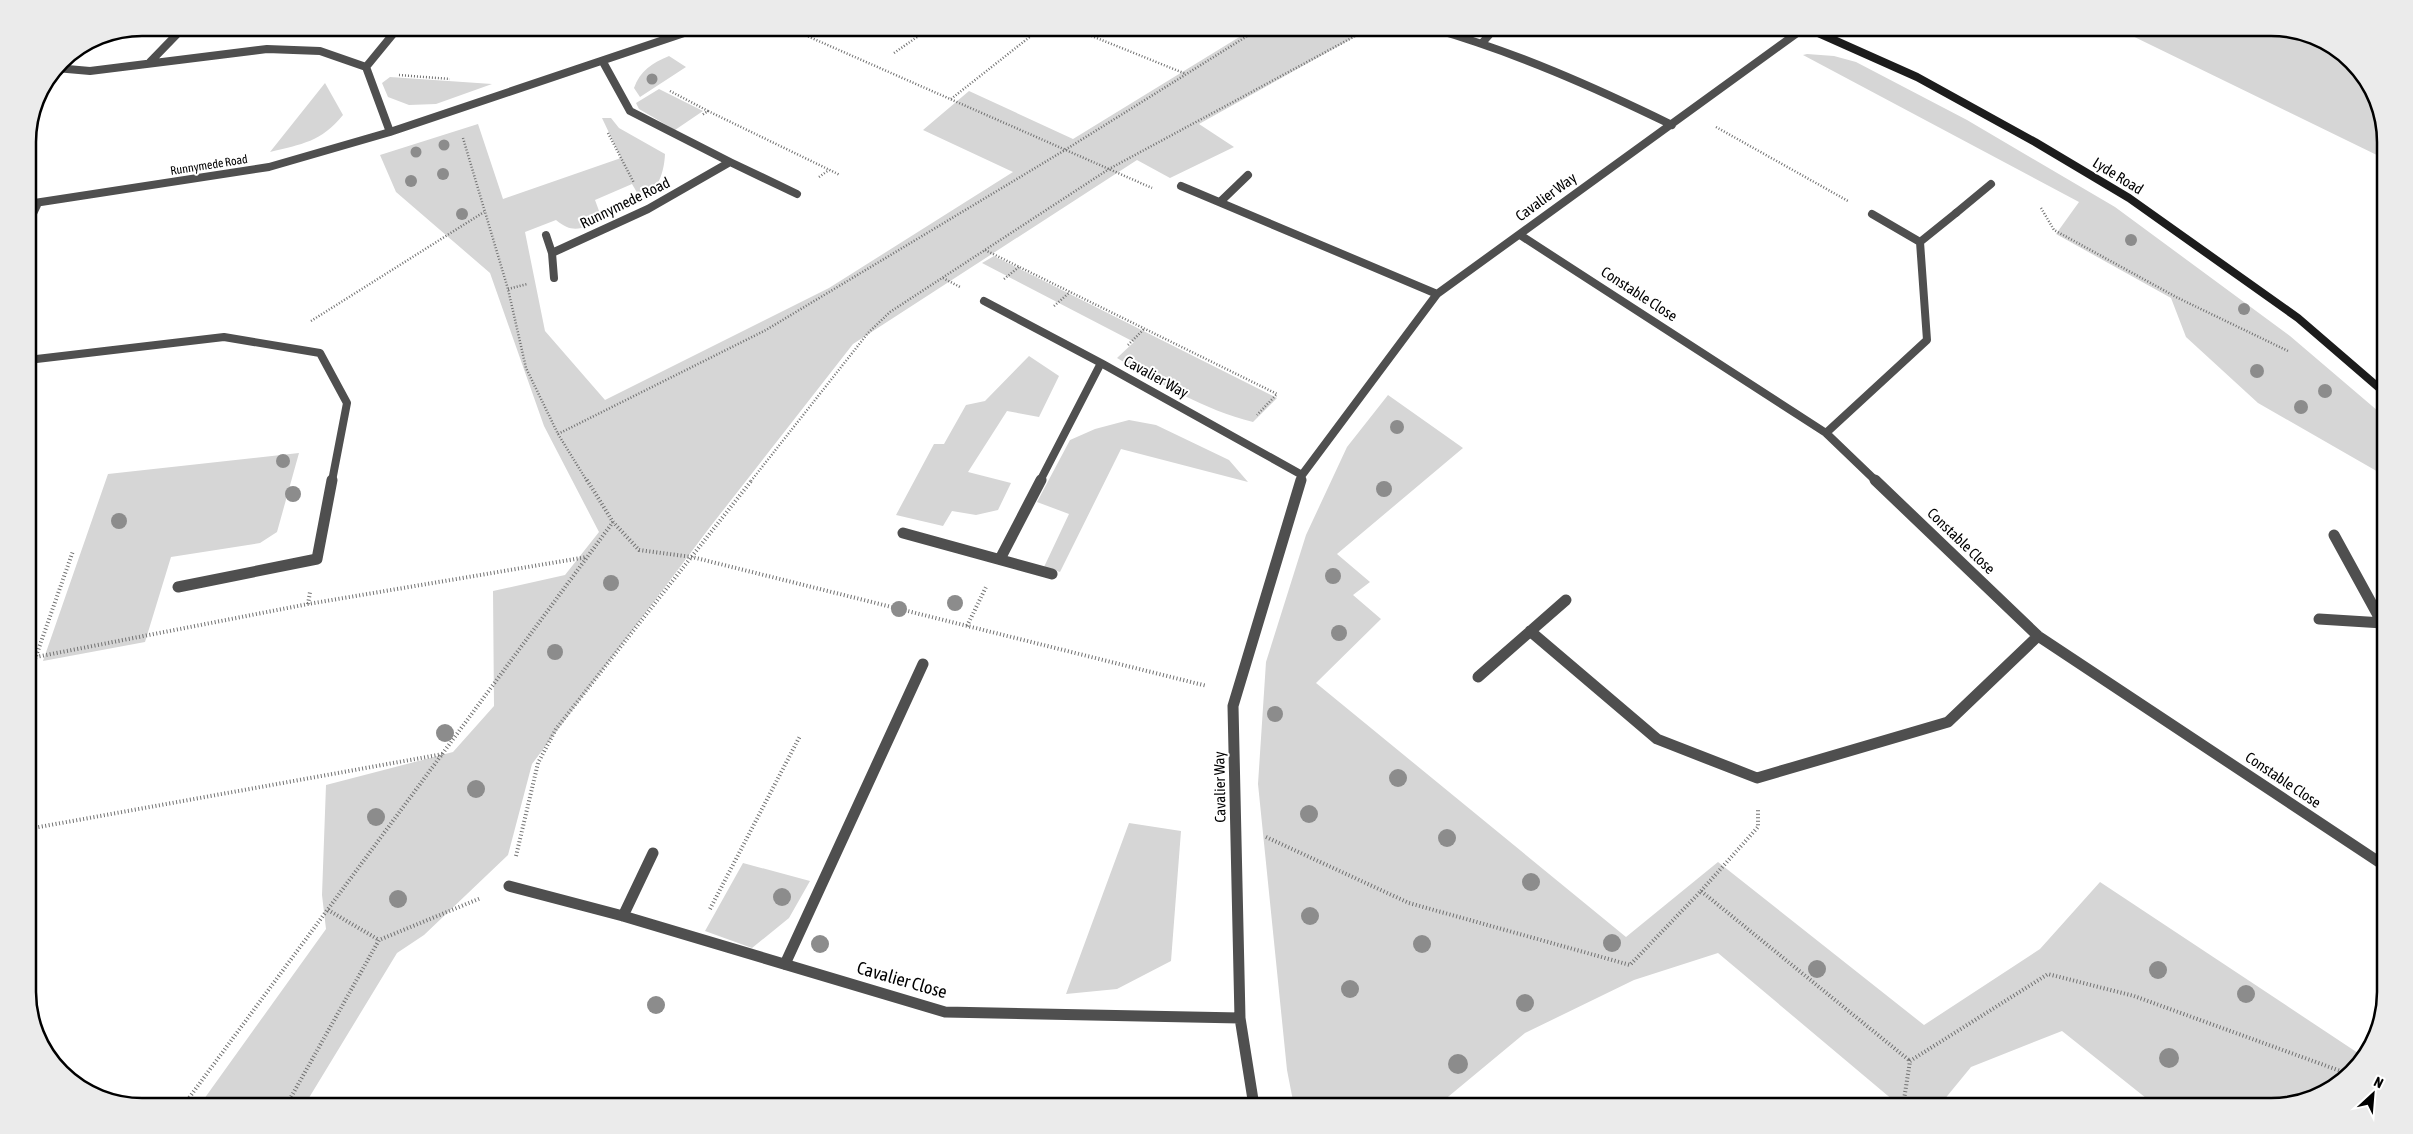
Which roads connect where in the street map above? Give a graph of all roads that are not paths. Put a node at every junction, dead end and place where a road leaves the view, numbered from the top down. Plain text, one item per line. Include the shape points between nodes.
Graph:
1 (175, 36) edge
2 (391, 36) edge
3 (676, 36) edge
4 (1461, 36) edge
5 (1488, 36) edge
6 (1795, 36) edge
7 (1824, 36) edge
8 (1483, 42) junction
9 (150, 62) junction
10 (603, 62) junction
11 (366, 67) junction
12 (66, 69) edge
13 (1672, 125) junction
14 (390, 132) junction
15 (730, 162) junction
16 (1248, 176) dead end
17 (1991, 184) dead end
18 (1181, 186) road end
19 (797, 194) dead end
20 (1220, 202) junction
21 (38, 203) joint
22 (36, 207) edge
23 (1872, 214) road end
24 (546, 234) dead end
25 (1520, 234) junction
26 (1920, 242) junction
27 (552, 253) junction
28 (554, 278) dead end
29 (1437, 294) junction
30 (984, 301) dead end
31 (36, 359) edge
32 (1101, 363) junction
33 (2377, 386) edge
34 (1826, 433) junction
35 (1302, 475) junction
36 (903, 533) dead end
37 (2334, 534) dead end
38 (1000, 559) junction
39 (1052, 574) dead end
40 (178, 587) dead end
41 (1566, 600) dead end
42 (2377, 612) edge
43 (2319, 619) dead end
44 (2377, 624) edge
45 (1530, 631) junction
46 (2038, 636) junction
47 (923, 664) dead end
48 (1478, 677) dead end
49 (652, 852) dead end
50 (2377, 860) edge
51 (509, 886) road end
52 (623, 916) junction
53 (784, 964) junction
54 (1240, 1018) junction
55 (1253, 1098) edge

1 - 9 street
2 - 11 street
3 - 10 street, Runnymede Road
4 - 8 street
5 - 8 street
6 - 13 street, Cavalier Way
7 - 33 street, Lyde Road via 1917,77 2129,198 2298,318
8 - 13 street via 1581,80
9 - 11 street via 267,49 320,51
9 - 12 street via 90,71
10 - 14 street, Runnymede Road
10 - 15 street via 630,111
11 - 14 street
13 - 25 street, Cavalier Way
14 - 21 street, Runnymede Road via 269,167
15 - 19 street
15 - 27 street, Runnymede Road via 648,209
16 - 20 street
17 - 26 street
18 - 20 street
20 - 29 street
21 - 22 street
23 - 26 street
24 - 27 street
25 - 29 street, Cavalier Way
25 - 34 street, Constable Close
26 - 34 street via 1927,340
27 - 28 street
29 - 35 street, Cavalier Way
30 - 32 street, Cavalier Way
31 - 40 street via 224,337 320,353 347,403 317,559
32 - 35 street, Cavalier Way
32 - 38 street, Cavalier Way
34 - 46 street, Constable Close
35 - 54 street, Cavalier Way via 1233,706
36 - 38 street
37 - 42 street
38 - 39 street
41 - 45 street
43 - 44 street
45 - 46 street via 1657,739 1757,778 1948,722
45 - 48 street
46 - 50 street, Constable Close
47 - 53 street
49 - 52 street
51 - 52 street, Cavalier Close
52 - 53 street, Cavalier Close
53 - 54 street, Cavalier Close via 945,1012
54 - 55 street, Cavalier Way

